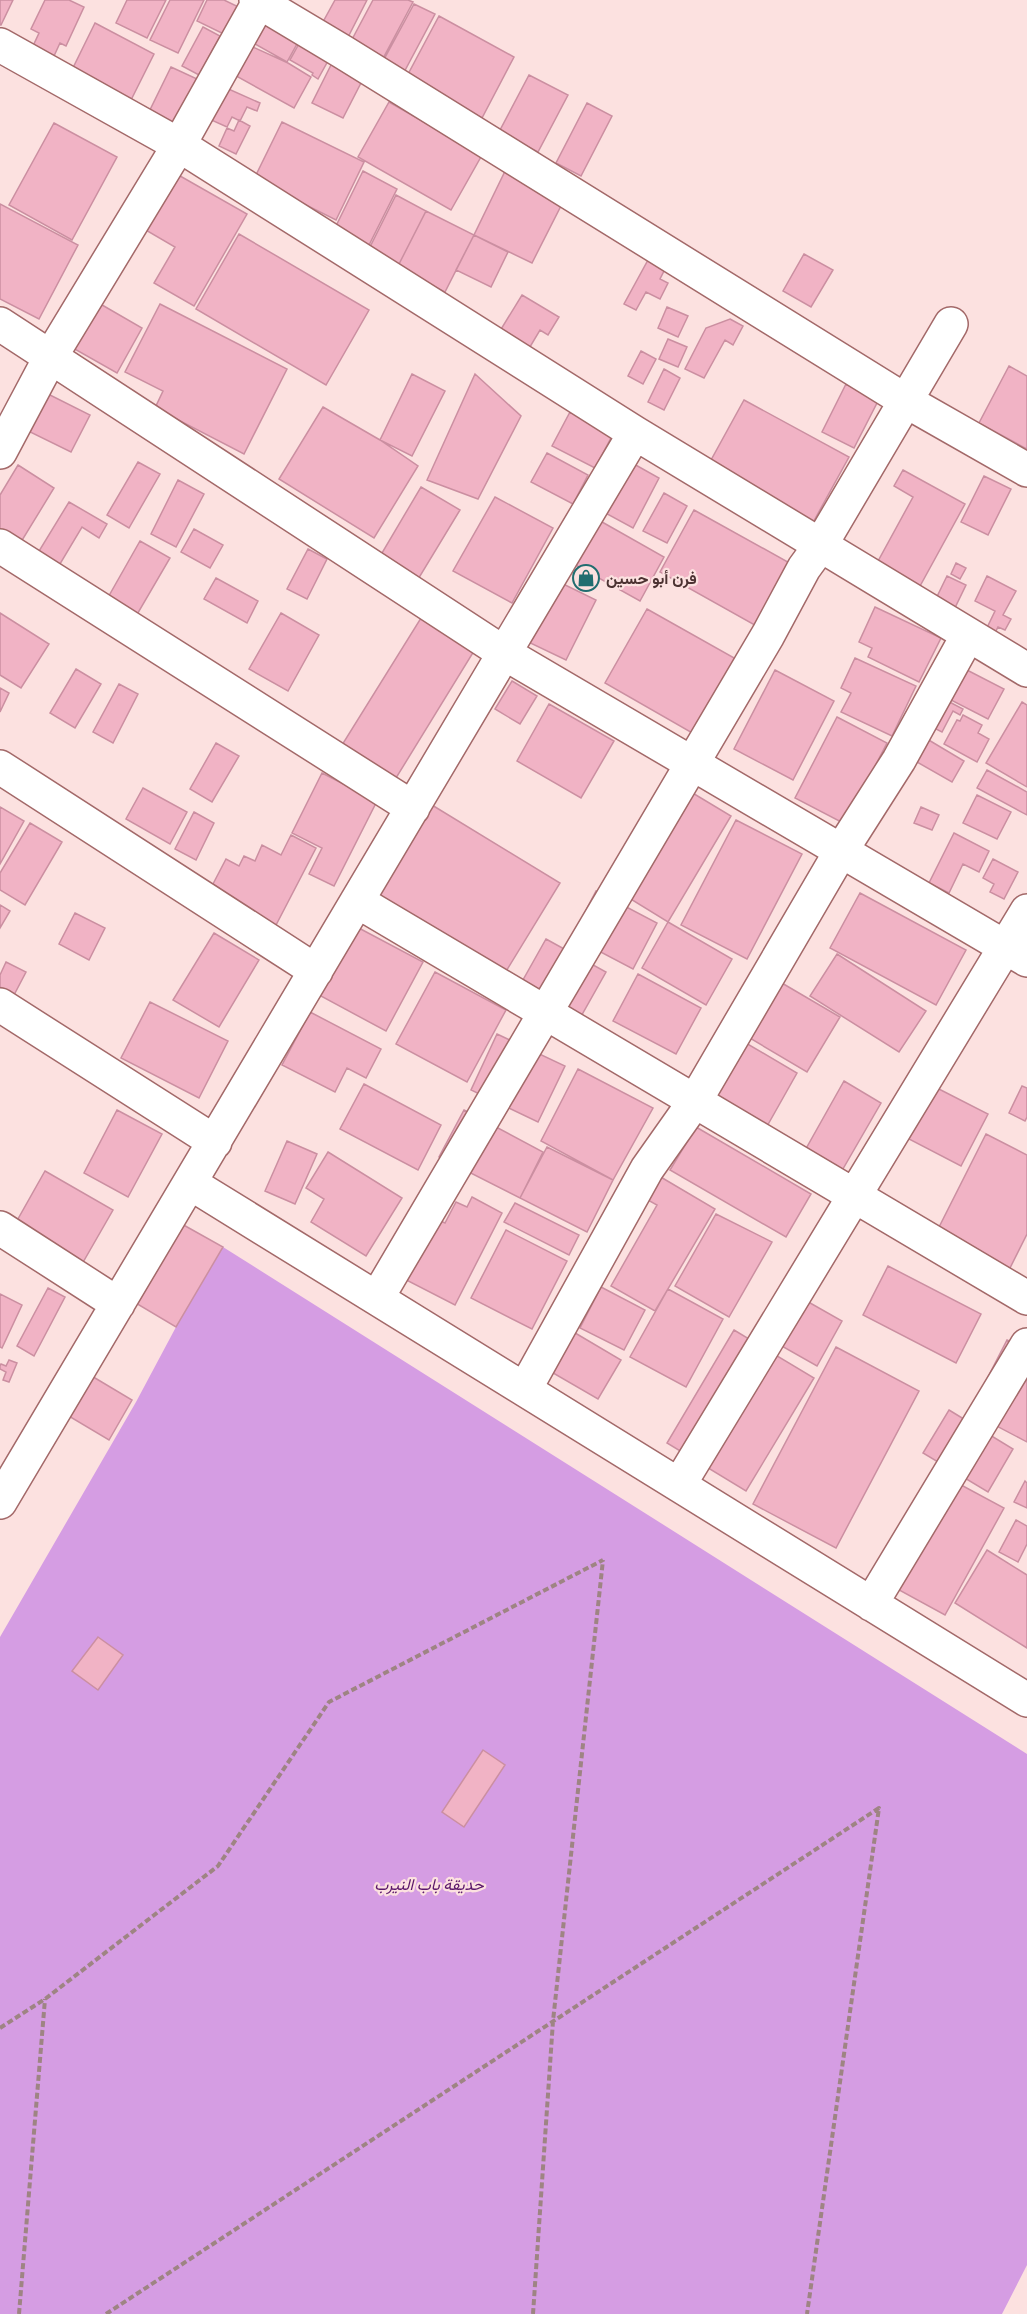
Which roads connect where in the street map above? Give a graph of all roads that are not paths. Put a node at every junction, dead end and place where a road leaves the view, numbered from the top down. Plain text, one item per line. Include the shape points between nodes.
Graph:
1 (257, 1) edge
2 (0, 45) edge
3 (179, 145) junction
4 (0, 324) edge
5 (951, 324) dead end
6 (51, 356) junction
7 (906, 401) junction
8 (635, 433) junction
9 (0, 452) edge
10 (1027, 470) edge
11 (0, 546) edge
12 (820, 546) junction
13 (968, 635) junction
14 (504, 653) junction
15 (1027, 670) edge
16 (692, 764) junction
17 (0, 767) edge
18 (413, 808) junction
19 (841, 851) junction
20 (357, 901) junction
21 (1027, 911) edge
22 (1016, 953) edge
23 (316, 971) junction
24 (0, 1005) edge
25 (546, 1013) junction
26 (695, 1101) junction
27 (214, 1142) junction
28 (190, 1183) junction
29 (855, 1196) junction
30 (0, 1228) edge
31 (377, 1298) junction
32 (1027, 1298) edge
33 (118, 1304) junction
34 (1027, 1345) edge
35 (525, 1389) junction
36 (679, 1485) junction
37 (0, 1502) edge
38 (871, 1604) junction
39 (1026, 1696) edge

1 - 3 street
1 - 7 street
2 - 3 street
3 - 6 street
3 - 8 street
4 - 6 street
5 - 7 street
6 - 9 street
6 - 14 street
7 - 10 street
7 - 12 street
8 - 12 street
8 - 14 street
11 - 18 street
12 - 13 street
12 - 16 street
13 - 15 street
13 - 19 street via 899,760
14 - 16 street
14 - 18 street
16 - 19 street
16 - 25 street
17 - 23 street
18 - 20 street
19 - 22 street
19 - 26 street
20 - 23 street
20 - 25 street
21 - 22 street
22 - 29 street
23 - 27 street
24 - 27 street
25 - 26 street
25 - 31 street
26 - 29 street
26 - 35 street via 647,1169
27 - 28 street
28 - 31 street
28 - 33 street
29 - 32 street
29 - 36 street
30 - 33 street
31 - 35 street
33 - 37 street
34 - 38 street
35 - 36 street
36 - 38 street
38 - 39 street

